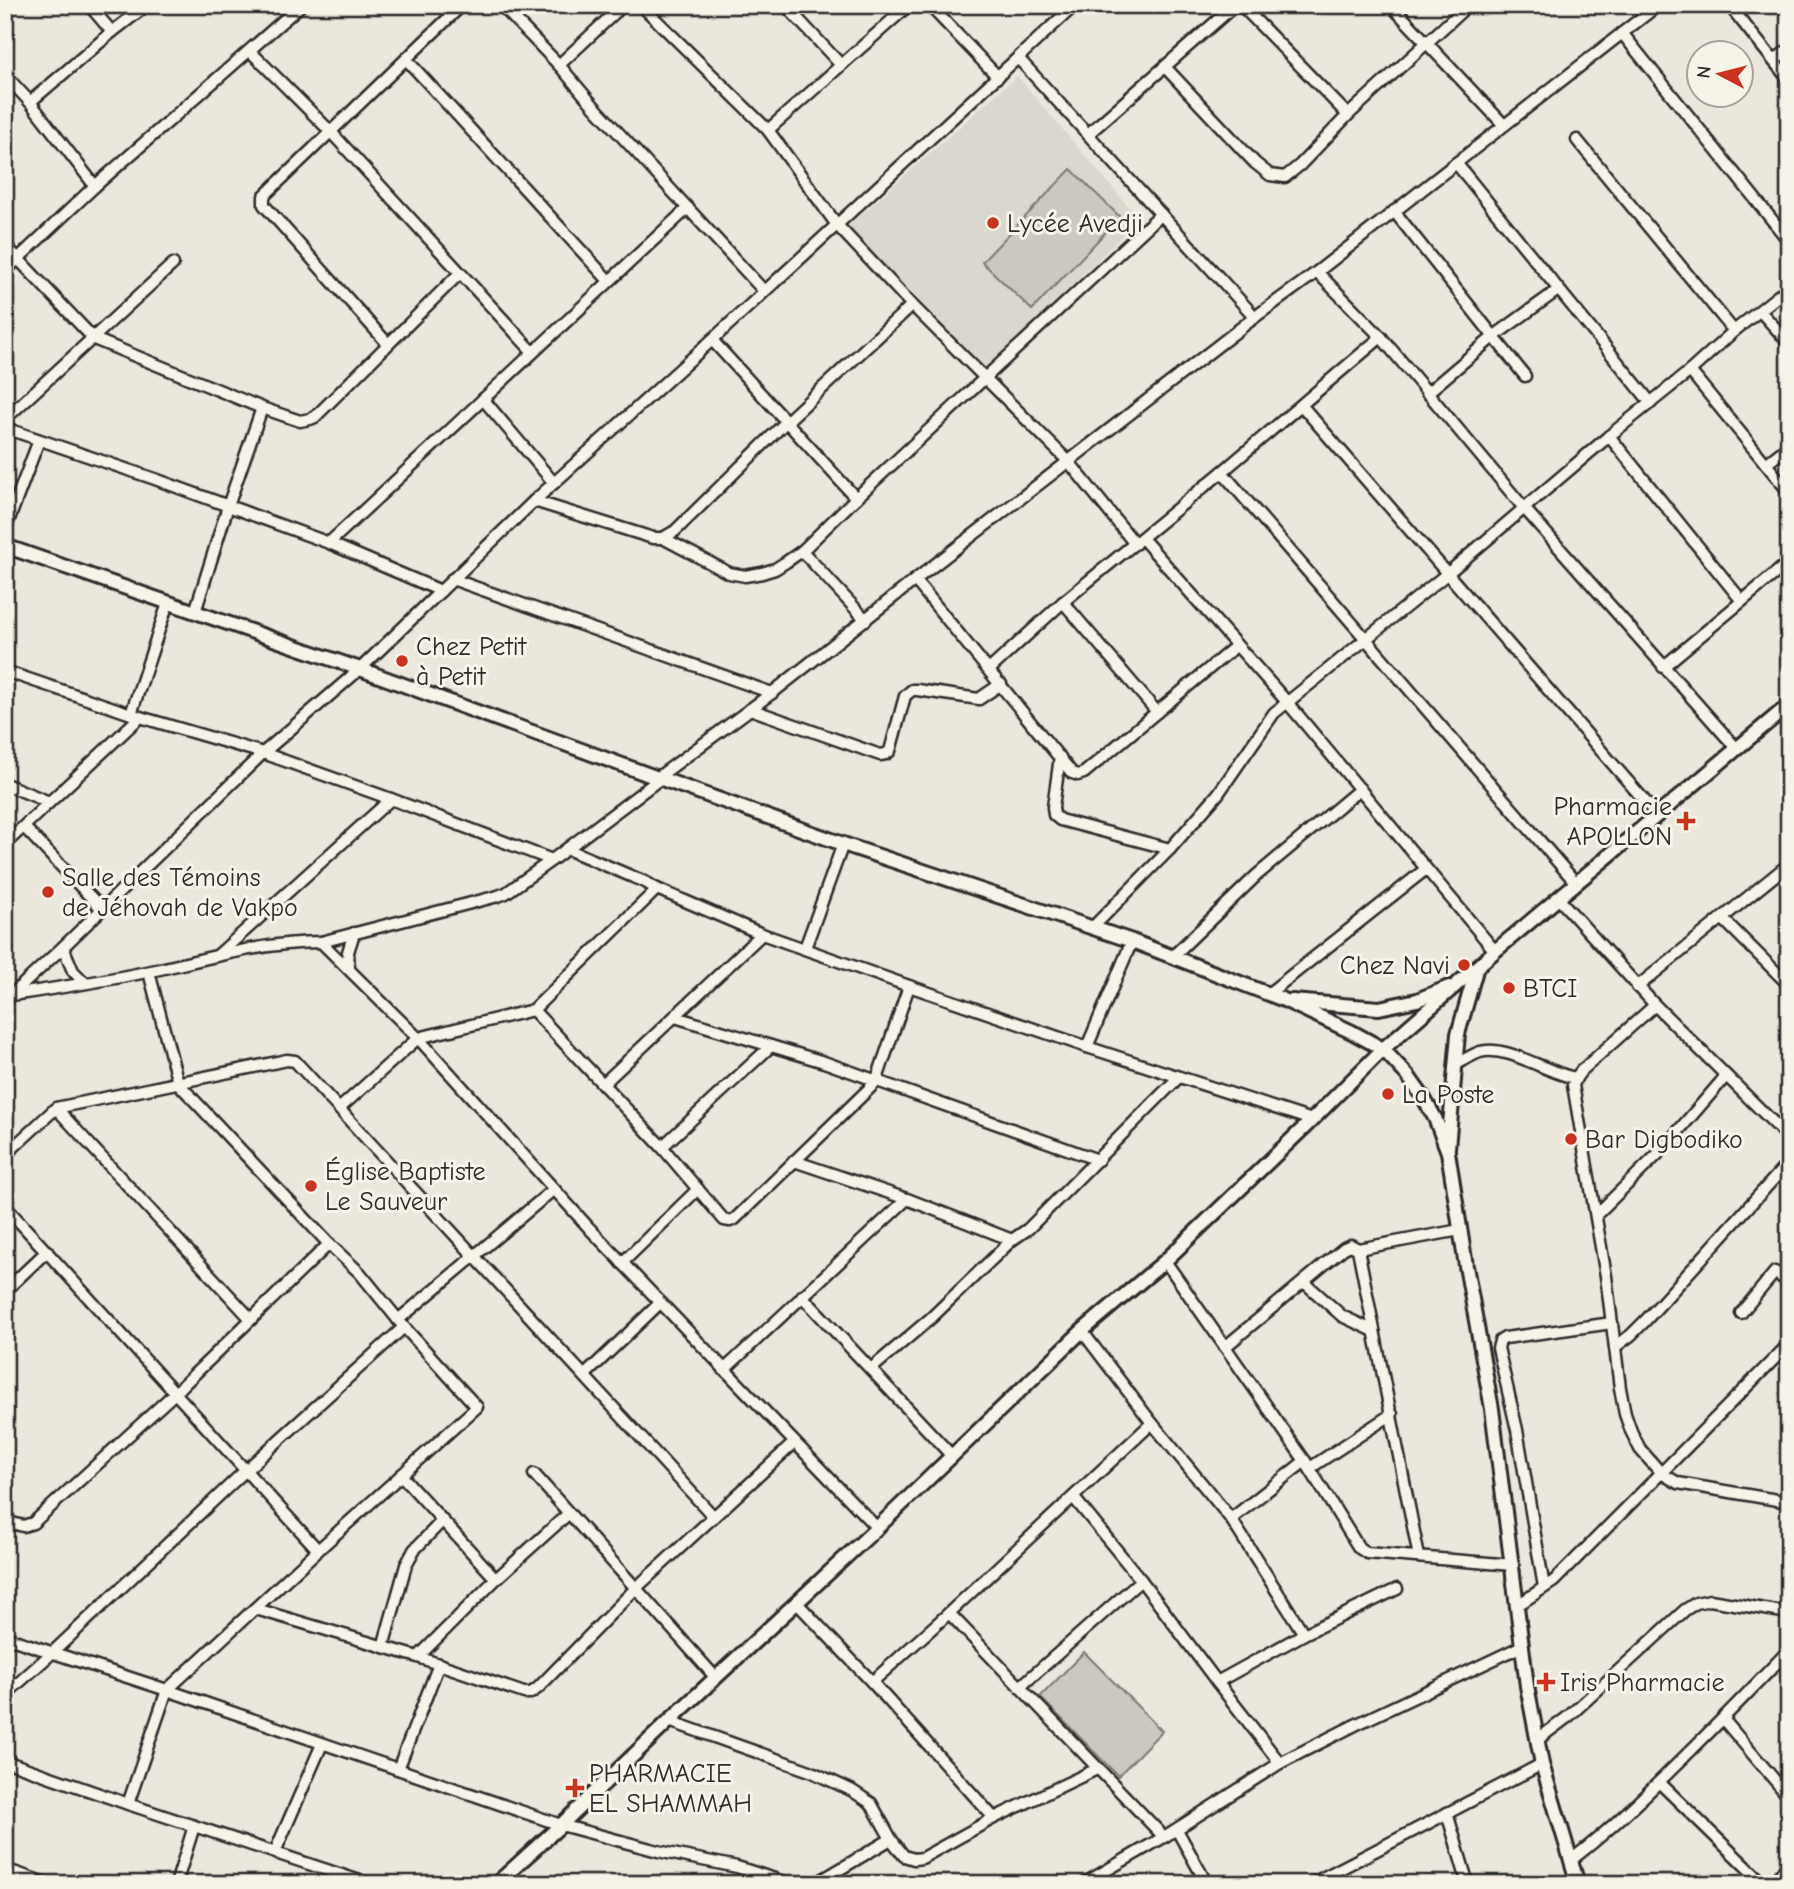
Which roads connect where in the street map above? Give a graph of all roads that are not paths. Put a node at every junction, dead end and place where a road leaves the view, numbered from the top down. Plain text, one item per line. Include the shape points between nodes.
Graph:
1 (89, 5) edge
2 (147, 5) edge
3 (301, 5) edge
4 (461, 5) edge
5 (500, 5) edge
6 (623, 5) edge
7 (641, 5) edge
8 (785, 5) edge
9 (909, 5) edge
10 (929, 5) edge
11 (1075, 5) edge
12 (1235, 5) edge
13 (1241, 5) edge
14 (1391, 5) edge
15 (1468, 5) edge
16 (1658, 5) edge
17 (1729, 5) edge
18 (111, 32) junction
19 (1622, 33) junction
20 (1428, 44) junction
21 (1789, 49) edge
22 (250, 51) junction
23 (1018, 58) junction
24 (406, 59) junction
25 (1774, 61) junction
26 (559, 65) junction
27 (841, 65) junction
28 (1165, 67) junction
29 (5, 75) edge
30 (998, 77) junction
31 (1789, 80) edge
32 (30, 102) junction
33 (1348, 116) junction
34 (1504, 125) junction
35 (768, 130) junction
36 (330, 131) junction
37 (1088, 134) junction
38 (1577, 140) dead end
39 (1456, 163) junction
40 (95, 186) junction
41 (688, 208) junction
42 (1394, 211) junction
43 (1161, 214) junction
44 (837, 225) junction
45 (1789, 241) edge
46 (5, 245) edge
47 (18, 259) junction
48 (173, 264) dead end
49 (5, 271) edge
50 (1317, 272) junction
51 (460, 273) junction
52 (609, 281) junction
53 (1789, 287) edge
54 (1558, 290) junction
55 (764, 291) junction
56 (912, 305) junction
57 (1760, 310) junction
58 (1255, 317) junction
59 (1734, 331) junction
60 (1381, 337) junction
61 (1493, 337) junction
62 (94, 339) junction
63 (712, 340) junction
64 (1789, 343) edge
65 (388, 344) junction
66 (533, 352) junction
67 (1690, 370) junction
68 (1525, 376) dead end
69 (985, 377) junction
70 (1427, 393) junction
71 (483, 400) junction
72 (1651, 403) junction
73 (1302, 406) junction
74 (262, 408) junction
75 (5, 419) edge
76 (786, 422) junction
77 (5, 428) edge
78 (1609, 436) junction
79 (39, 440) junction
80 (1789, 446) edge
81 (1069, 462) junction
82 (1766, 464) junction
83 (1222, 472) junction
84 (554, 483) junction
85 (1789, 492) edge
86 (856, 498) junction
87 (534, 500) junction
88 (228, 506) junction
89 (1524, 508) junction
90 (5, 530) edge
91 (663, 538) junction
92 (1139, 541) junction
93 (329, 544) junction
94 (5, 546) edge
95 (802, 551) junction
96 (1789, 562) edge
97 (1448, 573) junction
98 (452, 579) junction
99 (915, 580) junction
100 (441, 591) junction
101 (1742, 601) junction
102 (1063, 602) junction
103 (168, 603) junction
104 (195, 612) junction
105 (866, 620) junction
106 (1367, 638) junction
107 (1236, 646) junction
108 (1663, 667) junction
109 (360, 669) junction
110 (989, 670) junction
111 (5, 671) edge
112 (1001, 684) junction
113 (772, 693) junction
114 (1287, 702) junction
115 (1788, 706) edge
116 (750, 709) junction
117 (1157, 712) junction
118 (135, 716) junction
119 (1737, 749) junction
120 (263, 753) junction
121 (1060, 757) junction
122 (659, 778) junction
123 (5, 784) edge
124 (1360, 789) junction
125 (391, 799) junction
126 (49, 802) junction
127 (1657, 815) junction
128 (23, 827) junction
129 (5, 844) edge
130 (843, 844) junction
131 (567, 849) junction
132 (1170, 849) junction
133 (552, 860) junction
134 (1789, 864) edge
135 (1426, 869) junction
136 (1576, 883) junction
137 (657, 889) junction
138 (1559, 899) junction
139 (102, 909) junction
140 (1723, 919) junction
141 (1092, 928) junction
142 (354, 933) junction
143 (762, 933) junction
144 (1132, 941) junction
145 (321, 942) junction
146 (63, 947) junction
147 (805, 948) junction
148 (1495, 951) junction
149 (218, 956) junction
150 (1172, 957) junction
151 (1477, 967) junction
152 (349, 968) junction
153 (149, 971) junction
154 (85, 983) junction
155 (1459, 983) junction
156 (1789, 985) edge
157 (909, 986) junction
158 (1637, 986) junction
159 (1268, 994) junction
160 (9, 998) edge
161 (1284, 1000) junction
162 (1655, 1005) junction
163 (533, 1010) junction
164 (675, 1017) junction
165 (418, 1038) junction
166 (771, 1046) junction
167 (1087, 1047) junction
168 (1383, 1049) junction
169 (1455, 1065) junction
170 (1726, 1076) junction
171 (1179, 1077) junction
172 (1576, 1078) junction
173 (876, 1082) junction
174 (178, 1083) junction
175 (603, 1084) junction
176 (56, 1108) junction
177 (340, 1108) junction
178 (1312, 1120) junction
179 (1789, 1138) edge
180 (662, 1147) junction
181 (1448, 1152) junction
182 (5, 1154) edge
183 (1098, 1160) junction
184 (794, 1161) junction
185 (1789, 1162) edge
186 (554, 1189) junction
187 (698, 1189) junction
188 (906, 1199) junction
189 (5, 1206) edge
190 (1596, 1215) junction
191 (1460, 1230) junction
192 (1012, 1240) junction
193 (329, 1244) junction
194 (1358, 1250) junction
195 (47, 1251) junction
196 (474, 1255) junction
197 (1165, 1261) junction
198 (622, 1263) junction
199 (1304, 1282) junction
200 (1789, 1283) edge
201 (5, 1291) edge
202 (802, 1296) junction
203 (660, 1303) junction
204 (1741, 1313) dead end
205 (251, 1319) junction
206 (401, 1324) junction
207 (1612, 1324) junction
208 (1082, 1331) junction
209 (1374, 1331) junction
210 (1789, 1344) edge
211 (1226, 1347) junction
212 (1615, 1347) junction
213 (871, 1368) junction
214 (724, 1370) junction
215 (585, 1375) junction
216 (176, 1392) junction
217 (1392, 1414) junction
218 (1152, 1423) junction
219 (794, 1443) junction
220 (952, 1457) junction
221 (1307, 1465) junction
222 (247, 1469) junction
223 (1661, 1473) junction
224 (534, 1474) dead end
225 (401, 1475) junction
226 (1074, 1498) junction
227 (1789, 1502) edge
228 (568, 1514) junction
229 (713, 1516) junction
230 (1231, 1519) junction
231 (5, 1521) edge
232 (442, 1521) junction
233 (877, 1528) junction
234 (318, 1550) junction
235 (1419, 1557) junction
236 (1513, 1565) junction
237 (496, 1579) junction
238 (1141, 1580) junction
239 (1544, 1587) junction
240 (635, 1589) junction
241 (1398, 1589) dead end
242 (797, 1603) junction
243 (1518, 1605) junction
244 (256, 1609) junction
245 (1789, 1613) edge
246 (948, 1614) junction
247 (1304, 1634) junction
248 (5, 1637) edge
249 (1522, 1646) junction
250 (383, 1647) junction
251 (1789, 1650) edge
252 (52, 1653) junction
253 (418, 1657) junction
254 (439, 1664) junction
255 (716, 1678) junction
256 (872, 1682) junction
257 (1217, 1682) junction
258 (1020, 1687) junction
259 (167, 1690) junction
260 (5, 1695) edge
261 (1723, 1720) junction
262 (669, 1721) junction
263 (1537, 1740) junction
264 (322, 1744) junction
265 (5, 1761) edge
266 (1280, 1763) junction
267 (1542, 1764) junction
268 (398, 1769) junction
269 (1097, 1769) junction
270 (1660, 1782) junction
271 (1789, 1797) edge
272 (128, 1804) junction
273 (1447, 1813) junction
274 (994, 1818) junction
275 (561, 1825) junction
276 (194, 1826) junction
277 (1177, 1830) junction
278 (1164, 1838) junction
279 (891, 1839) junction
280 (275, 1852) junction
281 (1571, 1860) junction
282 (1789, 1862) edge
283 (5, 1869) edge
284 (1097, 1880) edge
285 (48, 1884) edge
286 (176, 1884) edge
287 (369, 1884) edge
288 (496, 1884) edge
289 (790, 1884) edge
290 (815, 1884) edge
291 (1083, 1884) edge
292 (1208, 1884) edge
293 (1311, 1884) edge
294 (1468, 1884) edge
295 (1578, 1884) edge
296 (1764, 1884) edge
297 (1774, 1884) edge

1 - 18 street
2 - 18 street
3 - 22 street
4 - 24 street
5 - 26 street
6 - 26 street
7 - 35 street
8 - 27 street
9 - 27 street
10 - 30 street
11 - 23 street
12 - 28 street
13 - 33 street
14 - 20 street
15 - 20 street
16 - 19 street
17 - 25 street
18 - 32 street
19 - 34 street
19 - 45 street
20 - 33 street
20 - 34 street
21 - 25 street
22 - 36 street
22 - 40 street
23 - 30 street
23 - 37 street
24 - 36 street
24 - 52 street
25 - 31 street
26 - 41 street
27 - 35 street
28 - 33 street via 1270,175 1291,173
28 - 37 street
29 - 32 street
30 - 44 street
32 - 40 street
34 - 39 street
35 - 44 street
36 - 51 street
36 - 65 street via 264,195 263,202
37 - 43 street
38 - 59 street
39 - 42 street
39 - 54 street
40 - 47 street
41 - 52 street
41 - 55 street
42 - 50 street
42 - 61 street
43 - 58 street
43 - 69 street
44 - 55 street
44 - 56 street
46 - 47 street
47 - 49 street
47 - 62 street
48 - 62 street
50 - 58 street
50 - 60 street
51 - 65 street
51 - 66 street
52 - 66 street
53 - 57 street
54 - 61 street
54 - 72 street
55 - 63 street
56 - 69 street
56 - 76 street
57 - 59 street
57 - 64 street
58 - 81 street
59 - 67 street
60 - 70 street
60 - 73 street
61 - 68 street
61 - 70 street
62 - 74 street
62 - 75 street
63 - 76 street
63 - 84 street
65 - 74 street via 310,419 300,421
66 - 71 street
67 - 72 street
67 - 82 street
69 - 81 street
69 - 86 street
70 - 89 street
71 - 84 street
71 - 93 street
72 - 78 street
73 - 83 street
73 - 97 street
74 - 88 street
76 - 86 street
76 - 91 street
77 - 79 street
78 - 89 street
78 - 101 street
79 - 88 street
79 - 90 street
80 - 82 street
81 - 92 street
81 - 99 street
82 - 85 street
83 - 92 street
83 - 106 street
84 - 87 street
86 - 95 street
87 - 91 street
87 - 98 street
88 - 93 street
88 - 104 street
89 - 97 street
89 - 108 street
91 - 95 street via 729,573 745,576 775,569
92 - 102 street
92 - 107 street
93 - 100 street
94 - 103 street
95 - 105 street
96 - 101 street
97 - 106 street
97 - 127 street
98 - 100 street
98 - 113 street
99 - 105 street
99 - 110 street
100 - 109 street
101 - 108 street
102 - 110 street
102 - 117 street
103 - 104 street
103 - 118 street
104 - 109 street
105 - 113 street
106 - 114 street
106 - 136 street
107 - 114 street
107 - 117 street
108 - 119 street
109 - 120 street
109 - 122 street
110 - 112 street
111 - 118 street
112 - 116 street via 979,699 912,691 905,696 890,751 880,755
112 - 121 street
113 - 116 street
114 - 124 street
114 - 132 street
115 - 119 street
116 - 122 street
117 - 121 street via 1084,773 1073,773
118 - 120 street
118 - 126 street
119 - 127 street
120 - 125 street
120 - 139 street
121 - 132 street via 1054,815
122 - 130 street
122 - 131 street
123 - 126 street
124 - 135 street
124 - 150 street via 1257,875
125 - 133 street
125 - 149 street
126 - 128 street
127 - 136 street
128 - 129 street
128 - 139 street
130 - 141 street
130 - 147 street
131 - 133 street
131 - 137 street
132 - 141 street
133 - 142 street via 498,896
134 - 140 street
135 - 148 street
135 - 159 street
136 - 138 street
137 - 143 street
137 - 163 street
138 - 148 street
138 - 158 street
139 - 146 street
140 - 156 street
140 - 158 street
141 - 144 street
142 - 145 street
142 - 152 street
143 - 147 street
143 - 164 street
144 - 150 street
144 - 167 street
145 - 149 street
145 - 152 street
146 - 154 street via 73,971
146 - 160 street
147 - 157 street
148 - 151 street
149 - 153 street
150 - 159 street
151 - 155 street
151 - 169 street via 1458,1034
152 - 165 street
153 - 154 street
153 - 174 street
154 - 160 street
155 - 161 street via 1379,1008
155 - 168 street
157 - 167 street
157 - 173 street
158 - 162 street
159 - 161 street
161 - 168 street
162 - 170 street
162 - 172 street
163 - 165 street
163 - 175 street
164 - 166 street
164 - 175 street
165 - 177 street
165 - 186 street
166 - 173 street
166 - 180 street
167 - 171 street
168 - 178 street
168 - 181 street via 1423,1097
169 - 172 street via 1495,1050
169 - 181 street
170 - 179 street
170 - 190 street via 1661,1151
171 - 178 street
171 - 183 street
172 - 190 street via 1573,1085
173 - 183 street
173 - 184 street
174 - 176 street
174 - 177 street via 292,1060
174 - 193 street
175 - 180 street
176 - 182 street
176 - 205 street
177 - 196 street
178 - 197 street
180 - 187 street
181 - 191 street
183 - 192 street
184 - 187 street via 730,1221 724,1220
184 - 188 street
185 - 212 street via 1646,1320
186 - 196 street
186 - 198 street
187 - 198 street
188 - 192 street
188 - 202 street
189 - 195 street
190 - 207 street
191 - 194 street
191 - 236 street via 1492,1409
192 - 213 street
193 - 205 street
193 - 206 street via 360,1273
194 - 199 street via 1352,1245 1344,1248
194 - 209 street
195 - 201 street
195 - 216 street
196 - 206 street
196 - 215 street
197 - 208 street
197 - 211 street
198 - 203 street
199 - 209 street via 1342,1316
199 - 211 street
200 - 204 street via 1774,1272
202 - 213 street
202 - 214 street
203 - 214 street
203 - 215 street
205 - 216 street
206 - 222 street
206 - 225 street via 477,1407
207 - 212 street
207 - 239 street via 1504,1338 1498,1348
208 - 218 street
208 - 220 street
209 - 217 street
210 - 223 street
211 - 221 street
212 - 223 street via 1631,1431
213 - 220 street
214 - 219 street
215 - 229 street
216 - 222 street
216 - 231 street via 33,1523 23,1526
217 - 221 street
217 - 235 street
218 - 226 street
218 - 230 street
219 - 229 street
219 - 233 street
220 - 233 street
221 - 230 street
221 - 235 street via 1359,1548
222 - 234 street
222 - 252 street
223 - 227 street via 1678,1483
223 - 239 street
224 - 228 street
225 - 232 street
225 - 234 street
226 - 238 street
226 - 246 street
228 - 237 street
228 - 240 street
229 - 240 street
230 - 247 street
232 - 237 street
232 - 250 street via 410,1557 402,1574
233 - 242 street
234 - 244 street
235 - 236 street
236 - 243 street
237 - 253 street
238 - 257 street
238 - 258 street
239 - 243 street
240 - 254 street via 530,1693
240 - 255 street
241 - 247 street
242 - 255 street
242 - 256 street
243 - 249 street
244 - 250 street
244 - 259 street
245 - 263 street via 1710,1600 1696,1603
246 - 256 street
246 - 258 street
247 - 257 street
248 - 252 street
249 - 263 street
249 - 266 street
250 - 253 street
251 - 261 street
252 - 259 street
252 - 260 street
253 - 254 street
254 - 268 street
255 - 262 street
256 - 274 street
257 - 266 street
258 - 269 street
259 - 264 street
259 - 272 street
261 - 270 street
261 - 271 street
262 - 275 street
262 - 279 street via 851,1790 871,1803
263 - 267 street
264 - 268 street
264 - 280 street
265 - 272 street
266 - 277 street
267 - 273 street
267 - 281 street
268 - 275 street
269 - 274 street
269 - 278 street
270 - 281 street
270 - 296 street
272 - 276 street
273 - 293 street
273 - 294 street
274 - 279 street via 922,1858 904,1856
275 - 288 street
275 - 289 street
276 - 280 street
276 - 286 street
277 - 278 street
277 - 292 street
278 - 284 street
279 - 290 street
280 - 287 street
281 - 295 street
282 - 297 street
283 - 285 street
284 - 291 street

